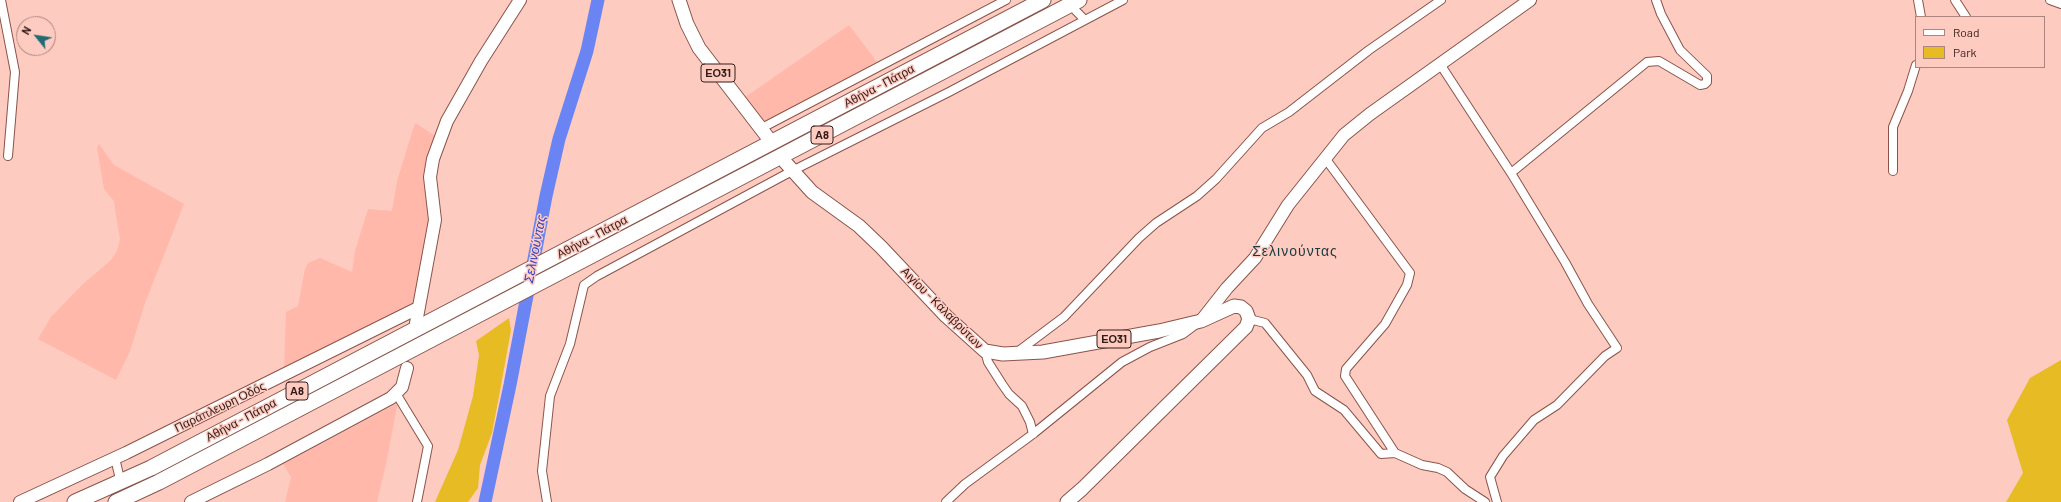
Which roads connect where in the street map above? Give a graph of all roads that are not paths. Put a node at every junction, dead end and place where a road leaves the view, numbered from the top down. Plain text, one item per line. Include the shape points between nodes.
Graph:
1 (1, 0) edge
2 (520, 0) edge
3 (679, 0) edge
4 (1006, 0) edge
5 (1043, 0) edge
6 (1123, 0) edge
7 (1441, 0) edge
8 (1530, 0) edge
9 (1656, 0) edge
10 (1918, 0) edge
11 (1955, 0) edge
12 (2050, 0) edge
13 (2061, 4) edge
14 (1077, 6) edge
15 (1921, 16) edge
16 (1965, 16) edge
17 (1085, 20) junction
18 (1440, 64) junction
19 (1915, 68) edge
20 (765, 134) joint
21 (8, 156) dead end
22 (1324, 158) junction
23 (789, 167) junction
24 (1893, 171) dead end
25 (1511, 173) junction
26 (418, 308) junction
27 (1249, 319) junction
28 (1200, 320) junction
29 (416, 323) dead end
30 (985, 351) junction
31 (1014, 354) junction
32 (407, 368) dead end
33 (397, 394) junction
34 (1033, 434) junction
35 (1395, 452) junction
36 (115, 458) junction
37 (119, 475) dead end
38 (20, 502) edge
39 (75, 502) edge
40 (116, 502) edge
41 (191, 502) edge
42 (417, 502) edge
43 (547, 502) edge
44 (946, 502) edge
45 (1066, 502) edge
46 (1485, 502) edge
47 (1497, 502) edge

1 - 21 street via 15,72
2 - 26 street via 481,61 451,115 434,153 430,177 435,220
3 - 20 main road, ΕΟ31 via 698,48
4 - 20 street
5 - 39 highway, Αθήνα - Πάτρα / Α8 via 151,468
6 - 17 street
7 - 31 street via 1368,50 1289,112 1262,128 1216,179 1197,196 1156,223 1064,317
8 - 18 street
9 - 25 street via 1680,50 1706,76 1707,82 1700,85 1659,61 1647,62
10 - 15 street
11 - 16 street
12 - 13 street
14 - 17 street
14 - 40 highway, Αθήνα - Πάτρα / Α8
17 - 23 street via 949,92
18 - 22 street via 1364,118 1344,135
18 - 25 street
19 - 24 street via 1893,127
22 - 28 street via 1288,205 1255,258
22 - 35 street via 1410,273 1381,330 1344,373
23 - 30 main road, Αιγίου - Καλαβρύτων via 812,192 859,226 946,316
23 - 43 street via 584,285 572,338 550,396 542,471
25 - 47 street via 1588,304 1617,348 1605,356 1557,405 1534,420 1502,456 1490,478
26 - 29 street
26 - 36 street, Παράπλευρη Οδός
27 - 28 main road, Αιγίου - Καλαβρύτων / ΕΟ31 via 1241,307 1234,306
27 - 35 street via 1265,323 1307,375 1312,387 1344,410 1381,454
27 - 45 main road via 1246,327
28 - 31 main road, Αιγίου - Καλαβρύτων / ΕΟ31 via 1159,331 1043,352
28 - 34 street via 1184,334 1150,347 1122,362
30 - 31 main road, Αιγίου - Καλαβρύτων / ΕΟ31
30 - 34 street via 988,362 1002,384 1025,412
32 - 33 street via 404,382
33 - 41 street via 268,464
33 - 42 street via 428,446
34 - 44 street via 965,484
35 - 46 street via 1422,465 1447,472 1465,489
36 - 37 street
36 - 38 street, Παράπλευρη Οδός

